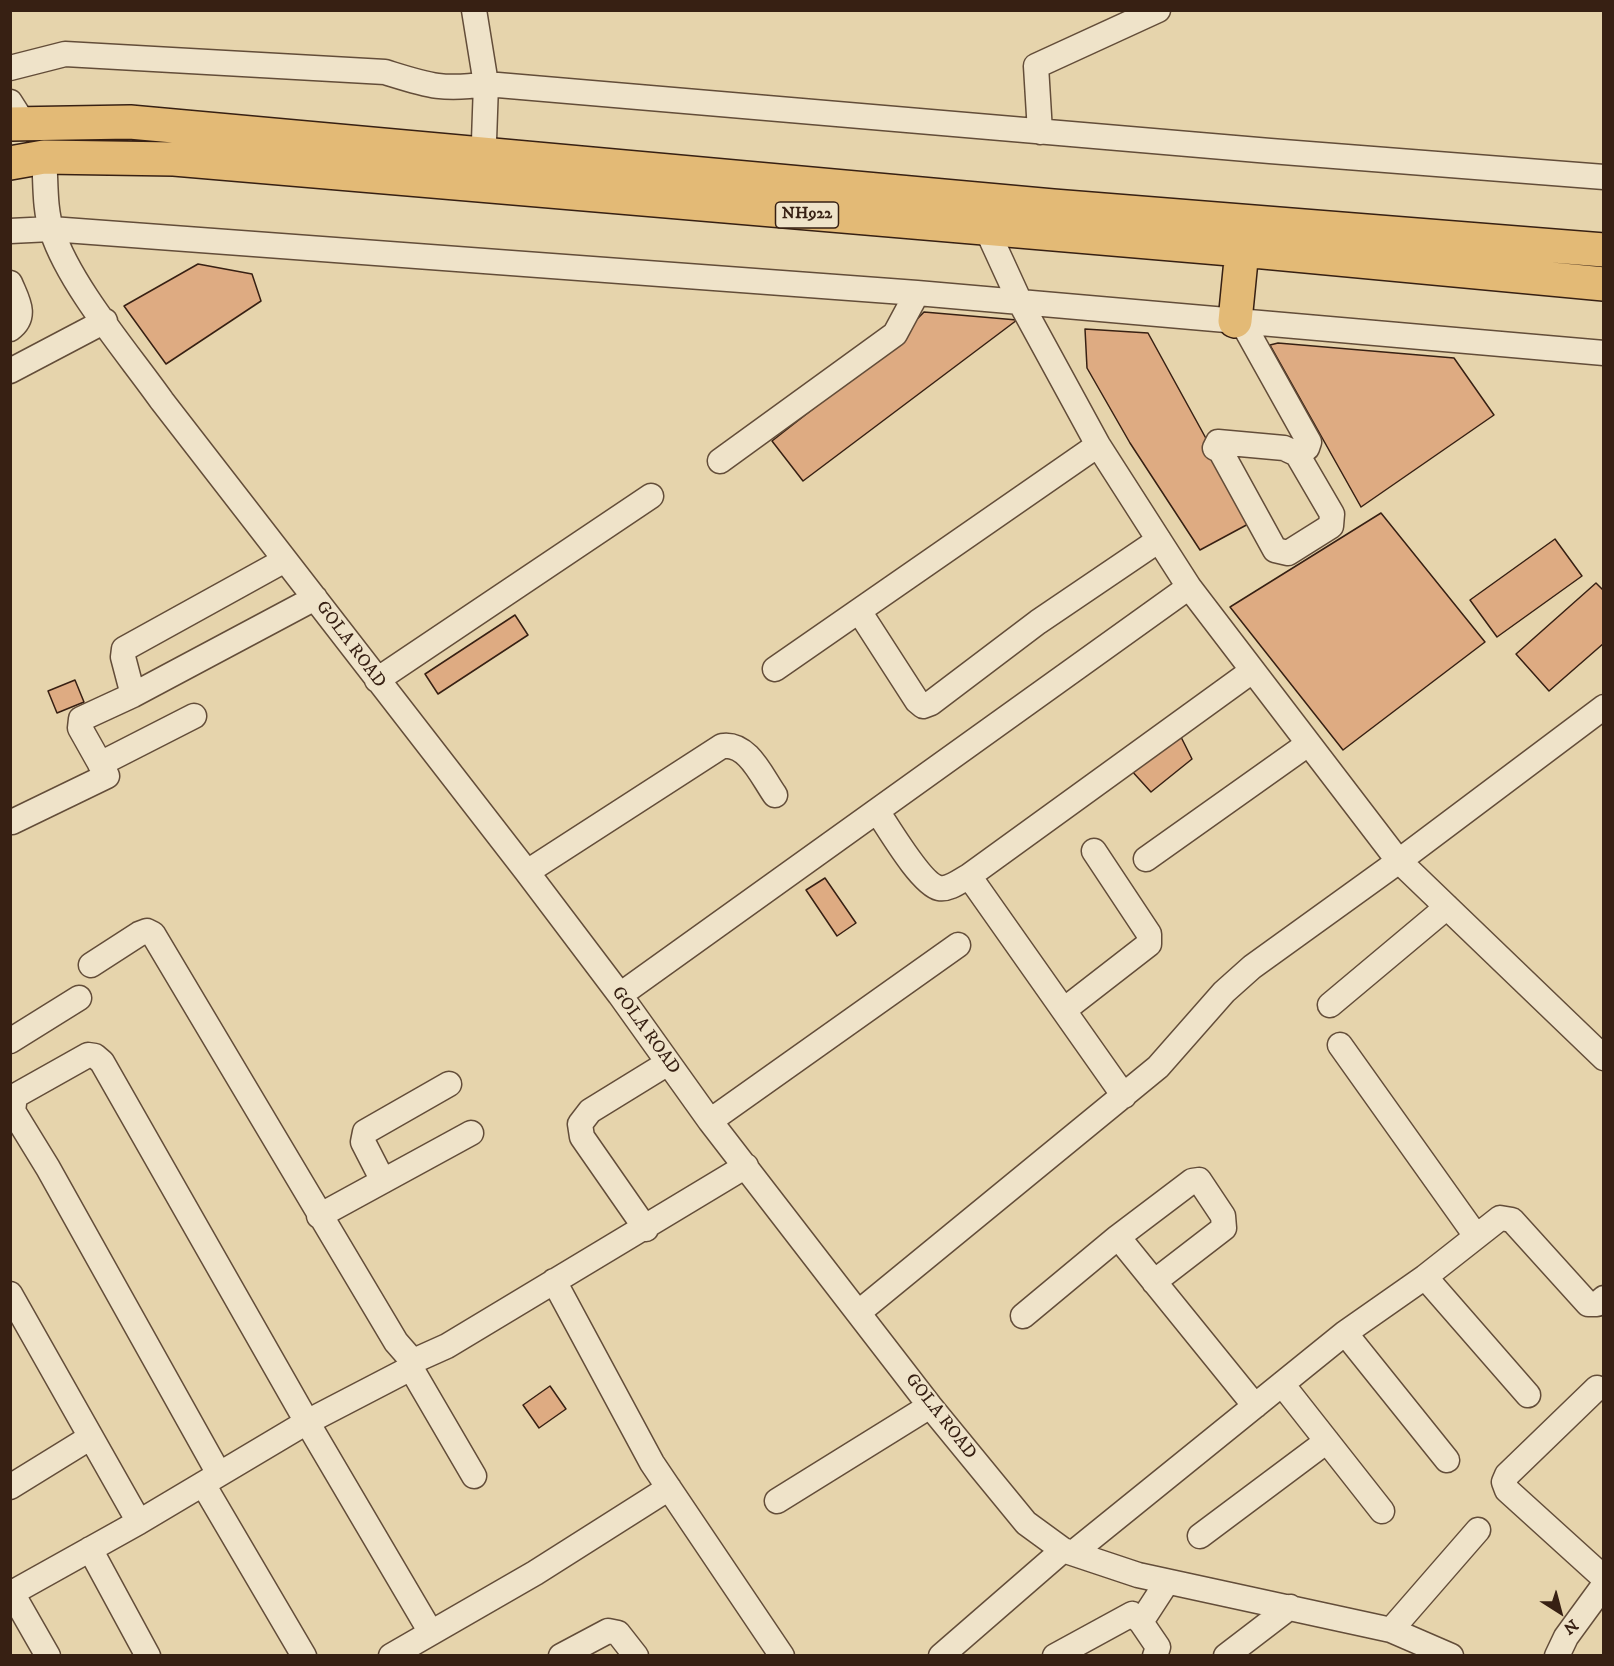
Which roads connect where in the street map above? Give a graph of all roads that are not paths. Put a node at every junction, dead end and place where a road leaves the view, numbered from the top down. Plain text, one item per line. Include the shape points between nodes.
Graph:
1 (1158, 10) edge
2 (477, 12) edge
3 (10, 68) edge
4 (486, 84) junction
5 (15, 117) edge
6 (1040, 132) junction
7 (485, 154) junction
8 (44, 158) junction
9 (10, 163) edge
10 (1604, 177) edge
11 (482, 187) junction
12 (988, 215) junction
13 (51, 229) junction
14 (10, 231) edge
15 (1242, 250) junction
16 (1604, 250) edge
17 (10, 283) edge
18 (1604, 284) edge
19 (917, 293) junction
20 (1020, 302) junction
21 (105, 321) junction
22 (1239, 322) junction
23 (10, 329) edge
24 (1604, 353) edge
25 (10, 371) edge
26 (1098, 445) junction
27 (1297, 454) junction
28 (720, 461) dead end
29 (651, 496) dead end
30 (1159, 540) junction
31 (285, 560) junction
32 (1189, 587) junction
33 (315, 598) junction
34 (859, 611) junction
35 (775, 669) dead end
36 (1252, 671) junction
37 (377, 680) junction
38 (134, 695) junction
39 (194, 716) dead end
40 (1599, 719) edge
41 (1308, 744) junction
42 (100, 765) junction
43 (775, 795) dead end
44 (877, 811) junction
45 (12, 822) dead end
46 (1094, 851) dead end
47 (1146, 859) dead end
48 (1399, 861) junction
49 (527, 872) junction
50 (969, 876) junction
51 (1447, 907) junction
52 (958, 945) dead end
53 (91, 965) dead end
54 (620, 995) junction
55 (79, 998) dead end
56 (1330, 1005) dead end
57 (1064, 1010) junction
58 (10, 1041) edge
59 (1340, 1045) dead end
60 (1604, 1058) edge
61 (668, 1063) junction
62 (449, 1084) dead end
63 (1124, 1096) junction
64 (710, 1121) junction
65 (471, 1133) dead end
66 (746, 1166) junction
67 (383, 1181) junction
68 (319, 1216) junction
69 (646, 1229) junction
70 (1476, 1236) junction
71 (1118, 1237) junction
72 (1425, 1276) junction
73 (554, 1281) junction
74 (1154, 1282) junction
75 (10, 1294) edge
76 (1604, 1298) edge
77 (859, 1312) junction
78 (1023, 1316) dead end
79 (1345, 1333) junction
80 (415, 1364) junction
81 (1282, 1384) junction
82 (1597, 1388) dead end
83 (1528, 1395) dead end
84 (930, 1406) junction
85 (1254, 1406) junction
86 (307, 1422) junction
87 (91, 1437) junction
88 (1327, 1441) junction
89 (1447, 1460) dead end
90 (474, 1476) dead end
91 (211, 1479) junction
92 (10, 1487) edge
93 (669, 1488) junction
94 (777, 1501) dead end
95 (1382, 1511) dead end
96 (139, 1522) junction
97 (1478, 1530) dead end
98 (1200, 1536) dead end
99 (90, 1549) junction
100 (1068, 1551) junction
101 (1604, 1578) edge
102 (1167, 1582) junction
103 (1604, 1585) edge
104 (11, 1594) edge
105 (1290, 1607) junction
106 (1142, 1622) junction
107 (1391, 1630) junction
108 (430, 1631) junction
109 (48, 1656) edge
110 (148, 1656) edge
111 (304, 1656) edge
112 (391, 1656) edge
113 (561, 1656) edge
114 (636, 1656) edge
115 (782, 1656) edge
116 (941, 1656) edge
117 (1055, 1656) edge
118 (1155, 1656) edge
119 (1226, 1656) edge
120 (1450, 1656) edge
121 (1557, 1656) edge

1 - 6 street via 1036,66
2 - 4 street
3 - 4 street via 65,54 385,72 435,88
4 - 6 street
4 - 7 street
5 - 7 highway, NH922 via 130,122
6 - 10 street
7 - 11 street
7 - 12 highway, NH922
8 - 9 highway, NH922
8 - 11 highway, NH922 via 174,159
8 - 13 street, GOLA ROAD
11 - 12 highway, NH922
12 - 15 highway, NH922
12 - 16 highway, NH922
12 - 20 street
13 - 14 street
13 - 19 street
13 - 21 street, GOLA ROAD via 73,275
15 - 18 highway, NH922
15 - 22 highway
17 - 23 street via 21,312 18,323
19 - 20 street
19 - 28 street via 895,334
20 - 22 street
20 - 26 street
21 - 25 street
21 - 31 street, GOLA ROAD
22 - 24 street
22 - 27 street via 1308,442 1307,448
26 - 30 street
26 - 34 street
27 - 27 street via 1332,520 1331,526 1282,553 1275,550 1220,450 1215,448 1218,442 1284,448
29 - 37 street
30 - 32 street
30 - 34 street via 923,706
31 - 33 street, GOLA ROAD
31 - 38 street via 124,649
32 - 36 street
32 - 44 street
33 - 37 street, GOLA ROAD
33 - 38 street
34 - 35 street
36 - 41 street
36 - 50 street
37 - 49 street, GOLA ROAD
38 - 42 street via 81,719 80,728
39 - 42 street
40 - 48 street
41 - 47 street
41 - 48 street
42 - 45 street via 107,776
43 - 49 street via 745,752 737,746 722,746
44 - 50 street via 922,875 935,887 947,888
44 - 54 street
46 - 57 street via 1149,934 1149,944
48 - 51 street
48 - 63 street via 1238,979 1171,1054
49 - 54 street, GOLA ROAD
50 - 57 street
51 - 56 street
51 - 60 street
52 - 64 street
53 - 68 street via 139,934 153,934
54 - 61 street, GOLA ROAD
55 - 58 street
57 - 63 street
59 - 70 street
61 - 64 street, GOLA ROAD
61 - 69 street via 590,1111 580,1124 582,1137
62 - 67 street via 365,1132 363,1142
63 - 77 street
64 - 66 street, GOLA ROAD
65 - 67 street
66 - 69 street
66 - 77 street, GOLA ROAD
67 - 68 street
68 - 80 street via 396,1342
69 - 73 street
70 - 72 street
70 - 76 street via 1500,1218 1509,1218 1588,1304 1597,1304
71 - 74 street
71 - 74 street via 1192,1181 1199,1180 1223,1216 1224,1228
71 - 78 street
72 - 79 street
72 - 83 street
73 - 80 street
73 - 93 street
74 - 85 street
75 - 87 street
77 - 84 street, GOLA ROAD
79 - 81 street
79 - 89 street
80 - 86 street
80 - 90 street
81 - 85 street
81 - 88 street
82 - 101 street via 1504,1482 1507,1490
84 - 94 street
84 - 100 street, GOLA ROAD via 1026,1523
85 - 100 street
86 - 91 street
86 - 91 street via 99,1058 88,1055 15,1096 13,1111 48,1168
86 - 108 street
87 - 92 street
87 - 96 street
88 - 95 street
88 - 98 street
91 - 96 street
91 - 111 street
93 - 108 street via 535,1573
93 - 115 street
96 - 99 street
97 - 107 street
99 - 104 street
99 - 110 street
100 - 102 street, GOLA ROAD
100 - 116 street
102 - 105 street, GOLA ROAD
102 - 106 street
103 - 121 street
104 - 109 street
105 - 107 street, GOLA ROAD
105 - 119 street
106 - 117 street via 1129,1615
106 - 118 street via 1158,1647
107 - 120 street, GOLA ROAD
108 - 112 street
113 - 114 street via 608,1631 618,1634

